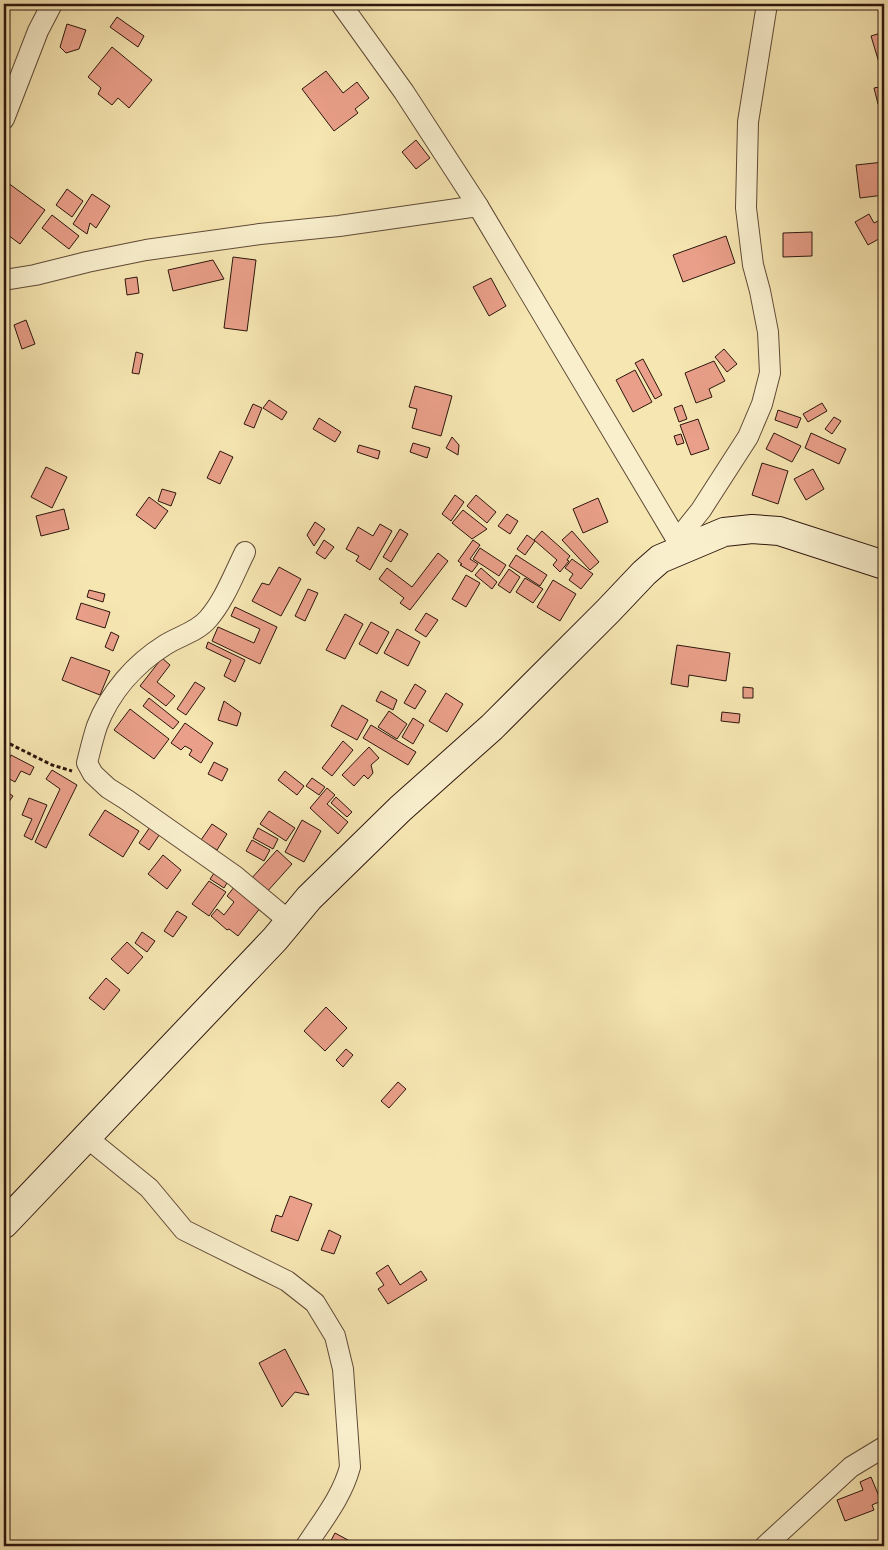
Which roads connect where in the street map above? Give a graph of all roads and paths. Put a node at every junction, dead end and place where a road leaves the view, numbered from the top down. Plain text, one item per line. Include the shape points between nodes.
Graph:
1 (52, 4) edge
2 (341, 4) edge
3 (767, 4) edge
4 (4, 119) edge
5 (478, 206) junction
6 (4, 280) edge
7 (680, 545) junction
8 (244, 552) dead end
9 (884, 565) edge
10 (4, 741) edge
11 (52, 765) dead end
12 (289, 921) junction
13 (86, 1137) junction
14 (4, 1224) edge
15 (884, 1448) edge
16 (306, 1546) edge
17 (764, 1546) edge

1 - 4 street via 38,30
2 - 5 street via 404,92
3 - 7 street via 748,122 746,208 753,265 768,332 770,373 762,404 748,437
5 - 6 street via 146,250
5 - 7 street
7 - 9 main road via 724,532 779,531
7 - 12 main road via 644,573 492,726 400,809
8 - 12 street via 207,620 189,634 165,645 135,669 114,692 98,726 87,763 108,788 234,876
10 - 11 path
12 - 13 main road
13 - 14 main road
13 - 16 street via 149,1188 184,1230 287,1281 315,1303 335,1336 343,1369 350,1467 339,1496
15 - 17 street via 852,1467

